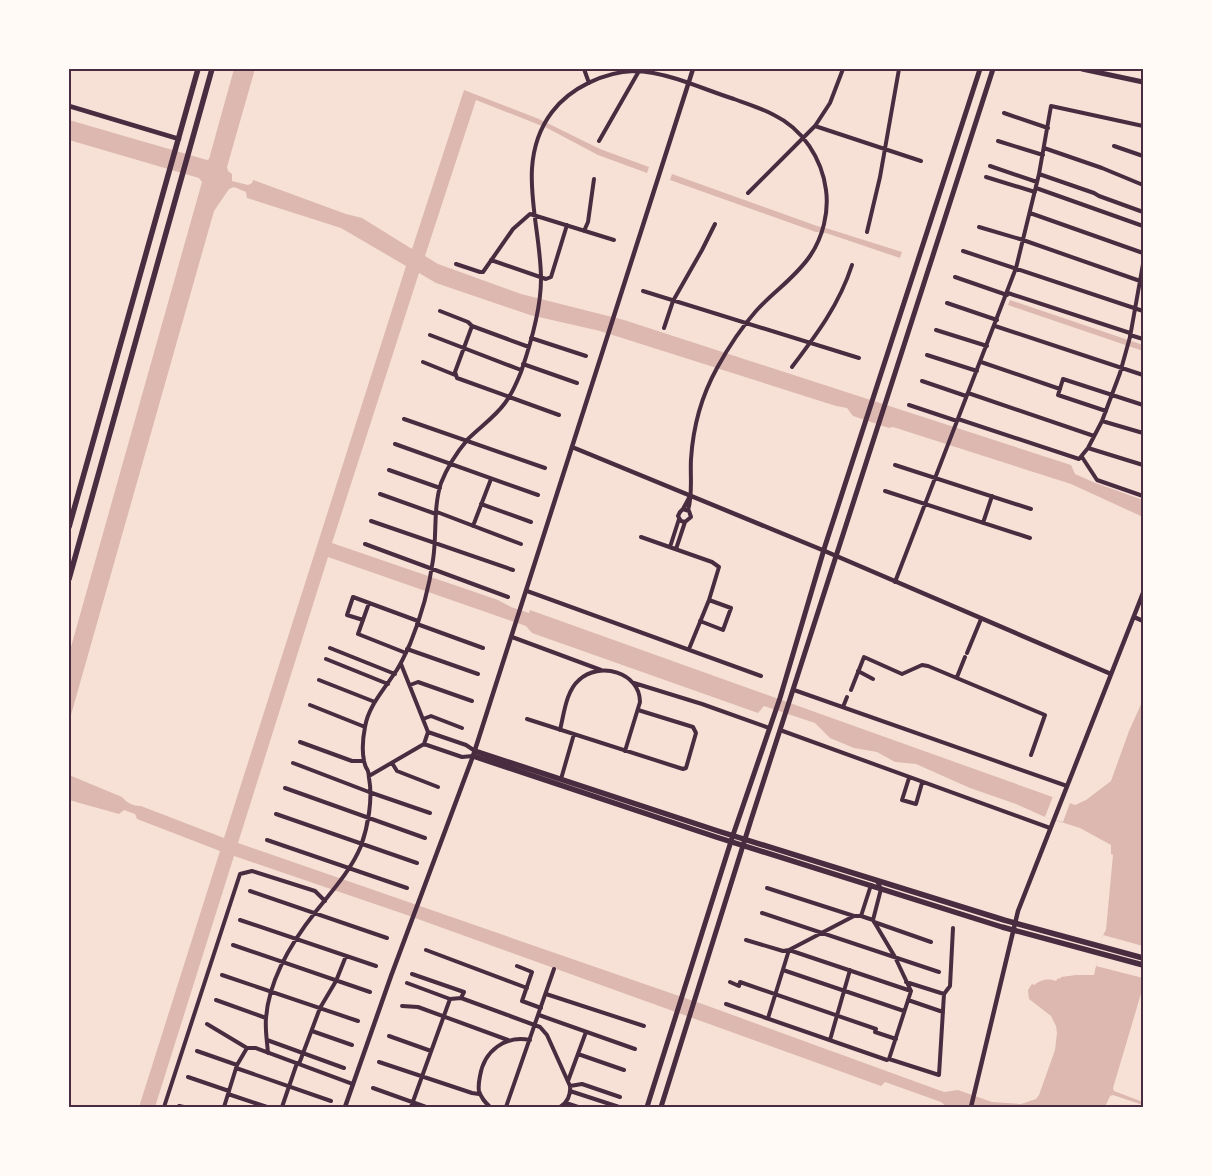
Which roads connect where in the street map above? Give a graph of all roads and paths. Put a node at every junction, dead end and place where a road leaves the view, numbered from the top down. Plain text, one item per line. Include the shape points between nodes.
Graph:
1 (198, 69) edge
2 (212, 69) edge
3 (584, 69) edge
4 (693, 69) edge
5 (843, 69) edge
6 (899, 69) edge
7 (980, 69) edge
8 (993, 69) edge
9 (1082, 69) edge
10 (638, 71) junction
11 (590, 82) junction
12 (1143, 82) edge
13 (688, 83) junction
14 (69, 106) edge
15 (1004, 113) dead end
16 (815, 126) junction
17 (1143, 126) edge
18 (1048, 128) junction
19 (179, 139) junction
20 (804, 139) junction
21 (599, 141) dead end
22 (998, 141) dead end
23 (1114, 146) dead end
24 (1044, 148) junction
25 (885, 149) junction
26 (1042, 156) junction
27 (1143, 156) edge
28 (921, 161) dead end
29 (990, 166) dead end
30 (1039, 174) junction
31 (986, 177) dead end
32 (594, 179) dead end
33 (1037, 182) junction
34 (1143, 185) edge
35 (1035, 190) junction
36 (748, 193) dead end
37 (1143, 212) edge
38 (1030, 213) junction
39 (535, 214) junction
40 (715, 224) dead end
41 (567, 225) junction
42 (1143, 226) edge
43 (979, 227) dead end
44 (584, 231) junction
45 (868, 232) dead end
46 (614, 240) dead end
47 (1023, 240) junction
48 (963, 251) dead end
49 (1143, 253) edge
50 (491, 260) junction
51 (456, 264) dead end
52 (1143, 264) edge
53 (852, 265) dead end
54 (1016, 268) junction
55 (955, 277) dead end
56 (541, 278) junction
57 (1141, 282) edge
58 (643, 292) dead end
59 (1008, 294) junction
60 (673, 301) junction
61 (947, 304) dead end
62 (1134, 308) junction
63 (440, 311) dead end
64 (1143, 311) edge
65 (997, 320) junction
66 (746, 324) junction
67 (472, 326) junction
68 (995, 326) junction
69 (664, 328) dead end
70 (936, 330) dead end
71 (430, 335) dead end
72 (1130, 335) junction
73 (531, 338) junction
74 (1143, 339) edge
75 (810, 344) junction
76 (987, 346) junction
77 (529, 347) junction
78 (463, 349) junction
79 (927, 355) dead end
80 (586, 356) dead end
81 (859, 358) dead end
82 (423, 362) dead end
83 (981, 362) junction
84 (523, 364) junction
85 (792, 367) dead end
86 (1122, 368) junction
87 (521, 370) junction
88 (977, 371) junction
89 (455, 375) junction
90 (1143, 375) edge
91 (922, 381) dead end
92 (577, 383) dead end
93 (1060, 389) junction
94 (967, 394) junction
95 (1112, 395) junction
96 (509, 397) junction
97 (909, 405) dead end
98 (1143, 405) edge
99 (1106, 411) junction
100 (559, 415) dead end
101 (404, 418) dead end
102 (957, 420) junction
103 (1102, 421) junction
104 (1143, 433) edge
105 (1094, 436) junction
106 (467, 440) junction
107 (396, 444) dead end
108 (572, 448) junction
109 (1088, 448) junction
110 (1082, 456) junction
111 (451, 464) junction
112 (895, 465) dead end
113 (1143, 465) edge
114 (545, 468) dead end
115 (389, 470) dead end
116 (935, 478) junction
117 (491, 479) junction
118 (440, 488) junction
119 (885, 491) dead end
120 (380, 494) dead end
121 (538, 495) dead end
122 (690, 496) junction
123 (992, 496) junction
124 (1143, 496) edge
125 (481, 504) junction
126 (925, 504) junction
127 (1031, 509) dead end
128 (686, 510) junction
129 (437, 513) junction
130 (679, 519) junction
131 (371, 521) dead end
132 (531, 522) dead end
133 (686, 522) junction
134 (983, 522) junction
135 (69, 526) edge
136 (472, 526) junction
137 (641, 537) dead end
138 (1030, 538) dead end
139 (435, 543) junction
140 (365, 544) dead end
141 (521, 544) dead end
142 (670, 547) junction
143 (676, 549) junction
144 (823, 551) junction
145 (836, 556) junction
146 (432, 569) junction
147 (513, 570) dead end
148 (69, 579) edge
149 (895, 582) junction
150 (527, 591) junction
151 (1143, 593) edge
152 (508, 597) dead end
153 (709, 600) junction
154 (369, 603) junction
155 (1134, 617) junction
156 (981, 619) junction
157 (363, 620) junction
158 (700, 621) junction
159 (1143, 621) edge
160 (418, 622) junction
161 (512, 637) junction
162 (330, 648) dead end
163 (483, 648) dead end
164 (689, 649) junction
165 (407, 651) junction
166 (326, 659) dead end
167 (401, 664) junction
168 (601, 670) junction
169 (858, 671) junction
170 (394, 674) junction
171 (478, 674) dead end
172 (1111, 674) junction
173 (761, 676) dead end
174 (957, 677) junction
175 (873, 679) dead end
176 (319, 680) dead end
177 (634, 683) junction
178 (388, 684) junction
179 (410, 685) junction
180 (794, 690) junction
181 (851, 690) dead end
182 (847, 697) dead end
183 (375, 702) junction
184 (472, 702) dead end
185 (310, 705) dead end
186 (843, 707) junction
187 (638, 710) junction
188 (423, 719) junction
189 (527, 719) dead end
190 (365, 727) junction
191 (462, 728) dead end
192 (769, 728) junction
193 (560, 730) junction
194 (780, 730) junction
195 (428, 732) junction
196 (574, 734) junction
197 (300, 742) dead end
198 (424, 744) junction
199 (625, 750) junction
200 (474, 754) junction
201 (1031, 755) dead end
202 (364, 761) junction
203 (293, 763) dead end
204 (392, 763) junction
205 (1028, 764) dead end
206 (1025, 770) junction
207 (369, 776) junction
208 (909, 778) junction
209 (561, 779) junction
210 (922, 783) junction
211 (1067, 786) junction
212 (438, 787) dead end
213 (285, 788) dead end
214 (370, 792) junction
215 (430, 813) dead end
216 (276, 814) dead end
217 (368, 818) junction
218 (1050, 828) junction
219 (425, 838) dead end
220 (732, 838) junction
221 (267, 840) dead end
222 (744, 842) junction
223 (361, 844) junction
224 (417, 863) dead end
225 (349, 868) junction
226 (878, 881) junction
227 (870, 885) junction
228 (407, 888) dead end
229 (767, 888) dead end
230 (881, 889) junction
231 (250, 891) dead end
232 (325, 901) junction
233 (762, 913) dead end
234 (314, 914) junction
235 (854, 916) junction
236 (861, 916) junction
237 (240, 920) dead end
238 (874, 921) junction
239 (1015, 923) junction
240 (953, 928) dead end
241 (1013, 930) junction
242 (821, 933) junction
243 (386, 938) dead end
244 (296, 939) junction
245 (746, 940) dead end
246 (931, 942) dead end
247 (234, 945) dead end
248 (426, 950) dead end
249 (789, 950) junction
250 (346, 956) junction
251 (895, 957) junction
252 (1143, 958) edge
253 (283, 963) junction
254 (376, 966) dead end
255 (517, 966) dead end
256 (1143, 966) edge
257 (554, 969) dead end
258 (782, 970) junction
259 (850, 970) junction
260 (939, 972) dead end
261 (222, 974) dead end
262 (412, 974) dead end
263 (336, 980) junction
264 (730, 982) dead end
265 (906, 982) junction
266 (407, 983) dead end
267 (527, 988) junction
268 (844, 991) junction
269 (910, 991) junction
270 (272, 992) junction
271 (370, 992) dead end
272 (546, 994) junction
273 (775, 994) junction
274 (944, 994) junction
275 (461, 998) junction
276 (450, 999) junction
277 (216, 1000) dead end
278 (908, 1000) junction
279 (726, 1004) dead end
280 (402, 1006) dead end
281 (320, 1008) junction
282 (541, 1008) junction
283 (904, 1011) junction
284 (943, 1012) junction
285 (538, 1015) junction
286 (444, 1016) junction
287 (837, 1016) junction
288 (266, 1018) junction
289 (768, 1018) junction
290 (358, 1021) dead end
291 (207, 1024) dead end
292 (536, 1024) junction
293 (644, 1026) dead end
294 (312, 1030) junction
295 (586, 1032) junction
296 (389, 1036) dead end
297 (896, 1039) junction
298 (267, 1040) junction
299 (508, 1040) junction
300 (530, 1040) junction
301 (830, 1040) junction
302 (352, 1045) dead end
303 (247, 1048) junction
304 (636, 1049) dead end
305 (197, 1051) dead end
306 (431, 1051) junction
307 (268, 1053) junction
308 (303, 1054) junction
309 (578, 1054) junction
310 (890, 1059) junction
311 (379, 1062) dead end
312 (298, 1064) junction
313 (237, 1067) junction
314 (344, 1068) dead end
315 (624, 1070) dead end
316 (188, 1077) dead end
317 (422, 1077) junction
318 (568, 1081) junction
319 (353, 1084) junction
320 (289, 1086) junction
321 (373, 1088) dead end
322 (570, 1089) junction
323 (229, 1093) junction
324 (479, 1094) junction
325 (620, 1096) dead end
326 (331, 1101) dead end
327 (566, 1103) junction
328 (412, 1105) edge
329 (164, 1107) edge
330 (224, 1107) edge
331 (268, 1107) edge
332 (282, 1107) edge
333 (345, 1107) edge
334 (426, 1107) edge
335 (490, 1107) edge
336 (506, 1107) edge
337 (560, 1107) edge
338 (578, 1107) edge
339 (619, 1107) edge
340 (648, 1107) edge
341 (661, 1107) edge
342 (971, 1107) edge

1 - 19 main road
2 - 148 main road
3 - 11 street
4 - 13 street
5 - 16 street via 830,103
6 - 25 street
7 - 144 main road
8 - 145 main road
9 - 12 main road
10 - 11 street via 620,72
10 - 13 street
10 - 21 street
11 - 39 street via 564,97 546,120 536,140 531,165
13 - 20 street via 777,116
13 - 108 street
14 - 19 street
15 - 18 street
16 - 20 street
16 - 25 street
17 - 18 street via 1051,106
18 - 24 street
19 - 135 main road
20 - 36 street
20 - 66 street via 819,164 826,186 821,234 805,263
22 - 26 street
23 - 27 street
24 - 26 street
24 - 34 street
25 - 28 street
25 - 45 street
26 - 30 street
29 - 33 street
30 - 33 street
30 - 37 street
31 - 35 street
32 - 44 street
33 - 35 street
35 - 38 street
35 - 42 street
38 - 47 street
38 - 49 street
39 - 41 street
39 - 50 street via 530,214 513,229
39 - 56 street
40 - 60 street
41 - 44 street
41 - 56 street via 551,276
43 - 47 street
44 - 46 street
47 - 54 street
47 - 57 street
48 - 54 street
50 - 51 street via 486,270 480,272
50 - 56 street
52 - 57 street
53 - 75 street via 828,319
54 - 59 street
54 - 62 street
55 - 59 street
56 - 73 street
57 - 62 street
58 - 60 street
59 - 65 street
59 - 72 street
60 - 66 street
60 - 69 street
61 - 65 street
62 - 64 street
62 - 72 street
63 - 67 street
65 - 68 street
66 - 75 street
66 - 122 street via 716,369 703,402 691,455
67 - 77 street
67 - 78 street
68 - 76 street
68 - 86 street
70 - 76 street
71 - 78 street
72 - 74 street
72 - 86 street
73 - 77 street
73 - 80 street
75 - 81 street
75 - 85 street
76 - 83 street
77 - 84 street
78 - 87 street
78 - 89 street
79 - 88 street
82 - 89 street
83 - 88 street
83 - 93 street
84 - 87 street
84 - 92 street
86 - 90 street
86 - 95 street
87 - 96 street
88 - 94 street
89 - 96 street
91 - 94 street
93 - 95 street via 1064,379
93 - 99 street via 1058,395
94 - 102 street
94 - 105 street
95 - 98 street
95 - 99 street
96 - 100 street
96 - 106 street
97 - 102 street
99 - 103 street
101 - 106 street
102 - 110 street via 1079,460
102 - 116 street
103 - 104 street
103 - 105 street
105 - 109 street
106 - 111 street
106 - 114 street
107 - 111 street
108 - 122 street
108 - 150 street
109 - 110 street
109 - 113 street
110 - 124 street via 1097,480
111 - 117 street
111 - 118 street
112 - 116 street
115 - 118 street
116 - 123 street
116 - 126 street
117 - 121 street
117 - 125 street
118 - 129 street
119 - 126 street
120 - 129 street
122 - 128 street
122 - 144 street
123 - 127 street
123 - 134 street
125 - 132 street
125 - 136 street
126 - 134 street
126 - 149 street
128 - 130 street via 679,514
128 - 133 street via 691,517
129 - 136 street
129 - 139 street
130 - 133 street
130 - 142 street
131 - 139 street
133 - 143 street
134 - 138 street
136 - 141 street
137 - 142 street
139 - 146 street
139 - 147 street
140 - 146 street
142 - 143 street
143 - 153 street via 719,567
144 - 145 street
144 - 192 main road
145 - 149 street
145 - 180 main road
146 - 152 street
146 - 160 street
149 - 156 street
150 - 161 street
150 - 164 street
151 - 155 street
153 - 158 street
153 - 158 street via 731,608 723,630
154 - 157 street
154 - 157 street via 353,598 347,615
154 - 160 street
155 - 159 street
155 - 172 street
156 - 172 street
156 - 174 street
157 - 165 street via 358,634
158 - 164 street
160 - 163 street
160 - 165 street
161 - 168 street
161 - 200 street
162 - 170 street
164 - 173 street
165 - 167 street
165 - 171 street
166 - 178 street
167 - 170 street
167 - 179 street
168 - 177 street via 626,677
168 - 193 street via 586,675 574,686
169 - 174 street via 864,657 902,674 922,665
169 - 175 street
169 - 181 street
170 - 178 street
172 - 211 street
174 - 201 street via 1045,715
176 - 183 street
177 - 187 street via 640,696
177 - 192 street
178 - 183 street
179 - 184 street via 418,682
179 - 188 street
180 - 186 street
180 - 194 main road
182 - 186 street
183 - 190 street
185 - 190 street
186 - 206 street
187 - 199 street
187 - 199 street via 694,727 696,733 688,765 683,769
188 - 191 street via 431,716
188 - 195 street
189 - 193 street
190 - 202 street
192 - 220 main road
193 - 196 street
194 - 208 street
194 - 222 main road
195 - 198 street
195 - 200 street via 466,745
196 - 199 street
196 - 209 street
197 - 202 street via 352,761
198 - 200 street via 462,757
198 - 204 street
200 - 209 main road
200 - 220 main road
200 - 319 street
202 - 207 street
203 - 214 street
204 - 207 street
204 - 212 street via 397,771
205 - 206 street
206 - 211 street
207 - 214 street
208 - 210 street
208 - 210 street via 902,800 916,804
209 - 220 main road
210 - 218 street
211 - 218 street
213 - 217 street
214 - 215 street
214 - 217 street
216 - 223 street
217 - 219 street
217 - 223 street
218 - 239 street
220 - 222 main road
220 - 340 main road
221 - 225 street
222 - 226 main road
222 - 227 main road
222 - 341 main road
223 - 224 street
223 - 225 street
225 - 228 street
225 - 232 street
226 - 227 street
226 - 230 street
226 - 239 main road
227 - 230 main road
227 - 236 street
229 - 235 street
230 - 238 street
230 - 241 main road
231 - 234 street
232 - 234 street
232 - 329 street via 315,891 252,871 240,874
233 - 242 street
234 - 243 street
234 - 244 street
235 - 236 street
235 - 242 street
236 - 238 street
237 - 244 street
238 - 246 street
238 - 251 street
239 - 241 street
239 - 252 main road
240 - 274 street via 950,986
241 - 256 main road
241 - 342 street
242 - 249 street
242 - 251 street
244 - 250 street
244 - 253 street
245 - 249 street
247 - 253 street
248 - 267 street
249 - 258 street
249 - 259 street
250 - 254 street
250 - 263 street
251 - 260 street
251 - 265 street
253 - 263 street
253 - 270 street
255 - 267 street via 532,972
257 - 272 street
258 - 268 street
258 - 273 street
259 - 268 street
259 - 269 street
261 - 270 street
262 - 275 street via 464,992
263 - 271 street
263 - 281 street
264 - 273 street via 738,986 740,982
265 - 269 street
265 - 274 street
266 - 276 street
267 - 282 street via 522,1001
268 - 283 street
268 - 287 street
269 - 278 street
270 - 281 street
270 - 288 street
272 - 282 street
272 - 293 street
273 - 287 street
273 - 289 street
274 - 284 street
275 - 276 street
275 - 292 street
276 - 286 street
277 - 288 street
278 - 283 street
278 - 284 street
279 - 289 street
280 - 286 street via 418,1007
281 - 290 street
281 - 294 street
282 - 285 street
283 - 297 street
284 - 310 street via 939,1075
285 - 292 street
285 - 295 street
286 - 299 street
286 - 306 street
287 - 297 street
287 - 301 street
288 - 298 street
289 - 301 street
291 - 303 street
292 - 300 street
292 - 318 street via 547,1035
294 - 302 street
294 - 308 street
295 - 304 street
295 - 309 street
296 - 306 street
297 - 310 street
298 - 307 street
298 - 308 street
299 - 300 street
299 - 324 street via 485,1061
300 - 336 street
301 - 310 street
303 - 307 street
303 - 313 street
305 - 313 street
306 - 317 street
307 - 312 street
308 - 312 street
308 - 314 street
309 - 315 street
309 - 318 street
311 - 317 street
312 - 319 street
312 - 320 street
313 - 320 street
313 - 323 street
316 - 323 street
317 - 324 street
317 - 328 street
318 - 322 street
319 - 333 street
320 - 326 street
320 - 332 street
321 - 328 street
322 - 325 street via 582,1084
322 - 327 street
322 - 339 street
323 - 330 street
323 - 331 street
324 - 335 street
327 - 337 street
327 - 338 street
328 - 334 street

